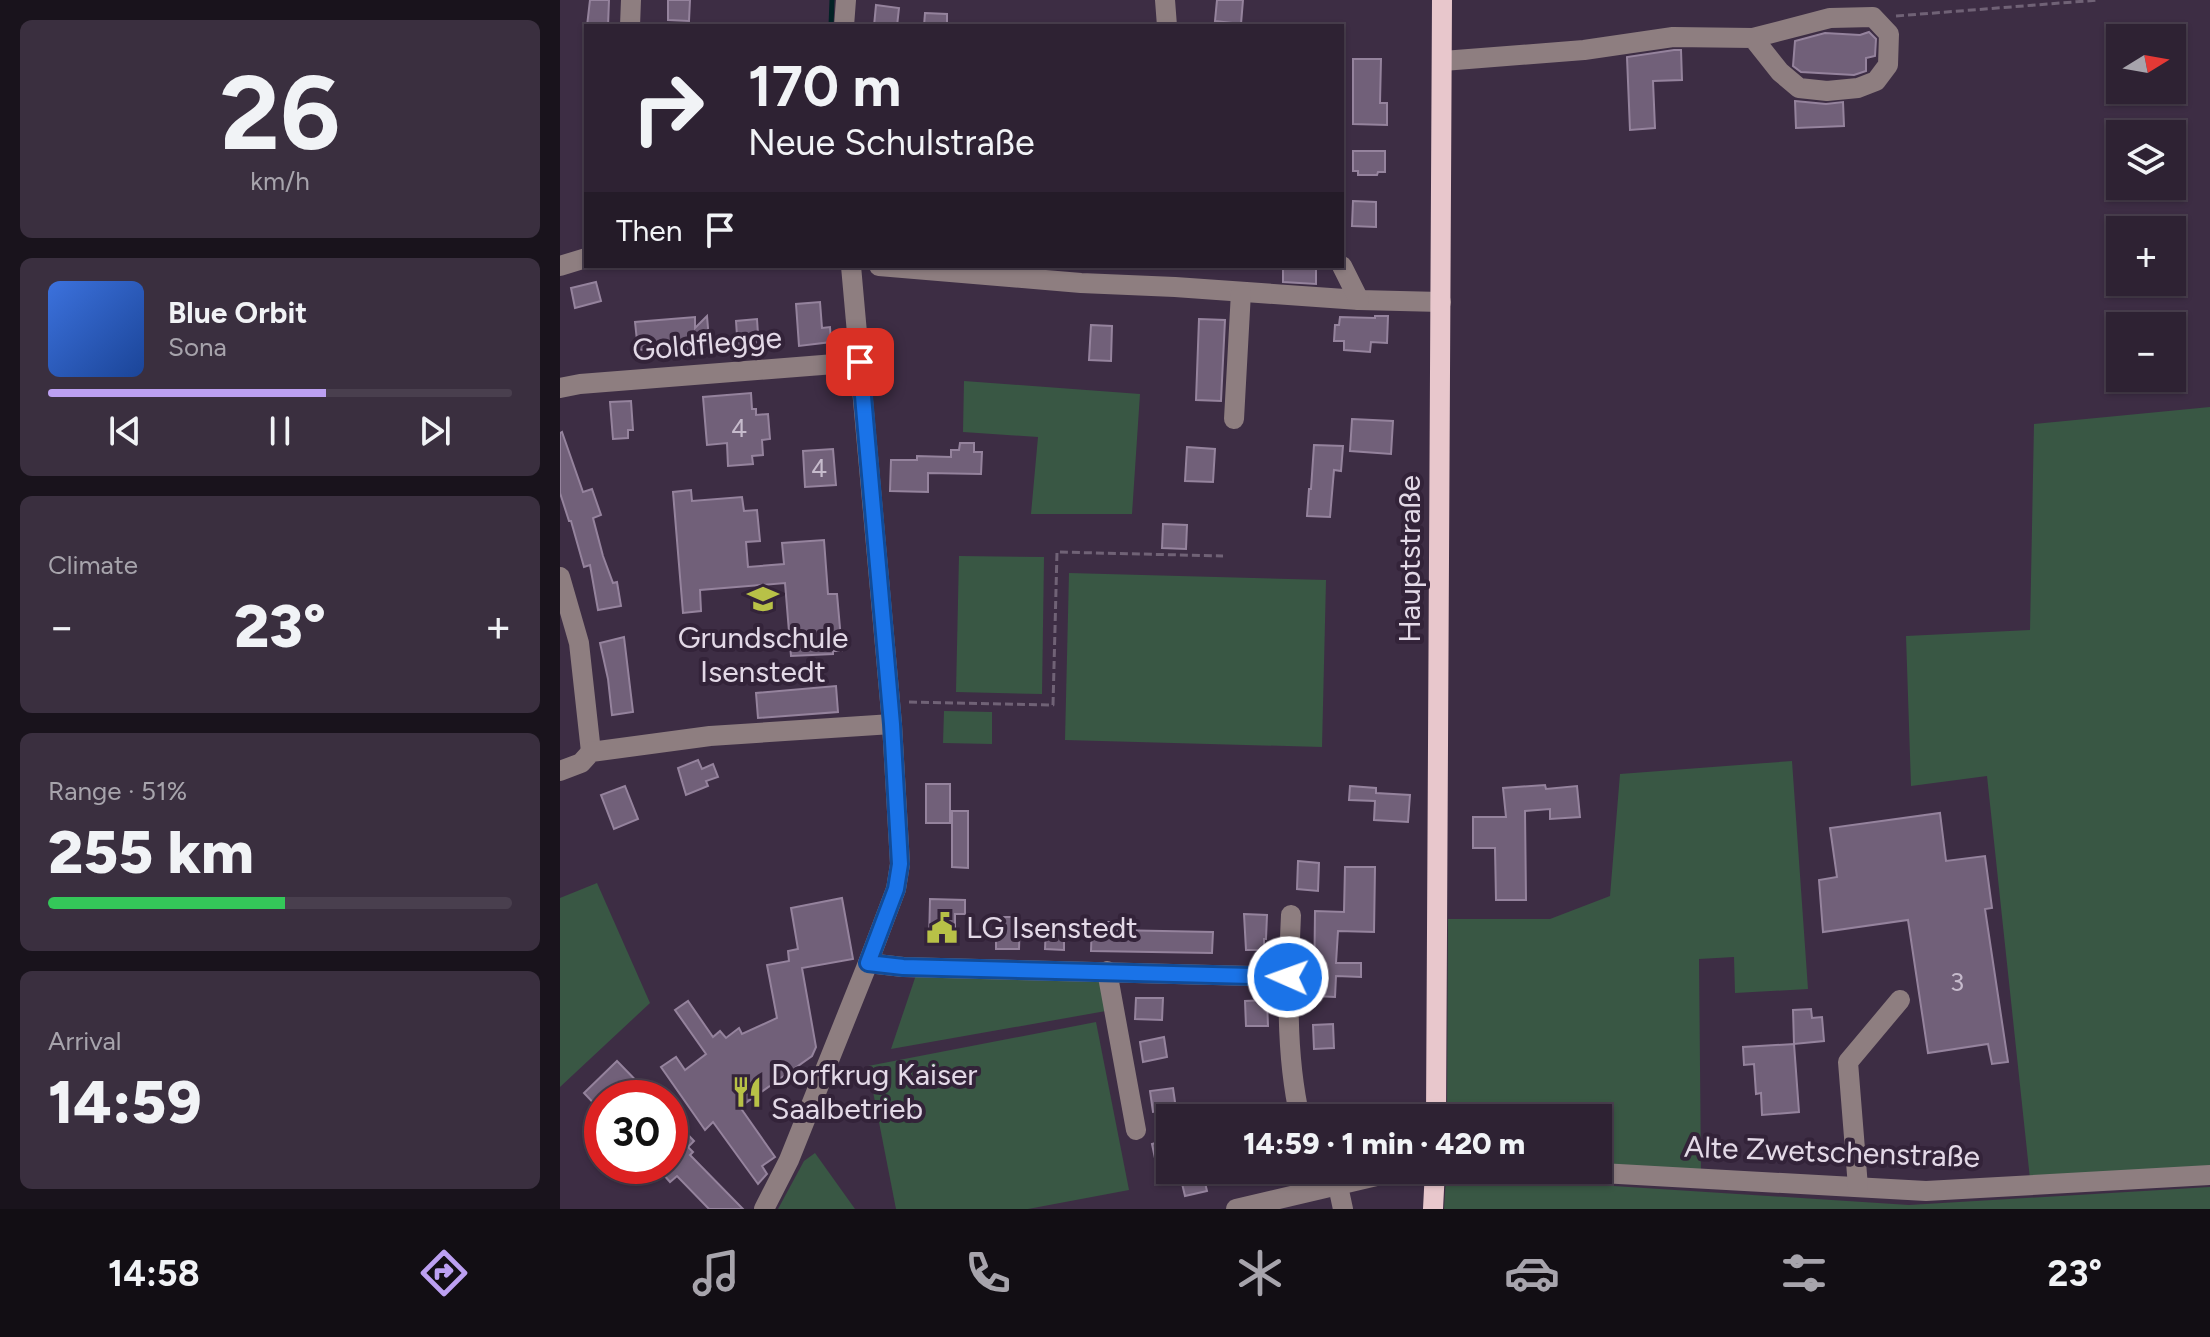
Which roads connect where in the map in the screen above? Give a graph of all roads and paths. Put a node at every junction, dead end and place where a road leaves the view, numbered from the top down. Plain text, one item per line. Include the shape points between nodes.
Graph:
1 (631, 0) edge
2 (846, 0) edge
3 (1165, 0) edge
4 (1442, 0) edge
5 (2099, 0) edge
6 (1873, 17) junction
7 (630, 24) edge
8 (844, 24) edge
9 (1167, 24) edge
10 (1753, 38) junction
11 (1443, 61) junction
12 (584, 259) edge
13 (560, 266) edge
14 (851, 268) edge
15 (930, 268) edge
16 (1343, 268) edge
17 (1082, 274) edge
18 (1241, 292) junction
19 (1359, 300) junction
20 (1441, 302) junction
21 (860, 362) junction
22 (560, 388) edge
23 (1234, 419) dead end
24 (1223, 556) dead end
25 (560, 577) edge
26 (889, 702) junction
27 (892, 724) junction
28 (591, 752) junction
29 (560, 771) edge
30 (1291, 915) dead end
31 (868, 963) junction
32 (1107, 971) junction
33 (1288, 977) junction
34 (1900, 1000) dead end
35 (1297, 1104) edge
36 (1436, 1104) edge
37 (1136, 1130) dead end
38 (1612, 1174) edge
39 (2210, 1175) edge
40 (1306, 1184) edge
41 (1330, 1184) edge
42 (1346, 1184) edge
43 (1434, 1184) edge
44 (1338, 1186) junction
45 (1858, 1187) junction
46 (1265, 1206) edge
47 (764, 1209) edge
48 (1236, 1209) edge
49 (1343, 1209) edge
50 (1433, 1209) edge

1 - 7 street
2 - 8 street
3 - 9 street
4 - 11 main road, Hauptstraße
5 - 6 path
6 - 10 street via 1830,18
6 - 10 street via 1889,34 1888,65 1876,81 1858,88 1799,88
10 - 11 street via 1673,37
11 - 20 main road, Hauptstraße
12 - 13 street
14 - 21 street
15 - 17 street
16 - 19 street
17 - 18 street
18 - 19 street
18 - 23 street
19 - 20 street
20 - 36 main road, Hauptstraße
21 - 22 street, Goldflegge
21 - 26 street
24 - 26 path via 1057,552 1053,705
25 - 28 street via 579,643
26 - 27 street
27 - 28 street via 710,736
27 - 31 street via 900,864
28 - 29 street via 581,763
30 - 33 street
31 - 32 street
31 - 47 street
32 - 33 street
32 - 37 street
33 - 35 street
34 - 45 street via 1848,1062
38 - 45 street, Alte Zwetschenstraße
39 - 45 street, Alte Zwetschenstraße via 1926,1191
40 - 46 street
41 - 44 street
42 - 44 street
43 - 50 main road
44 - 49 street
46 - 48 street

